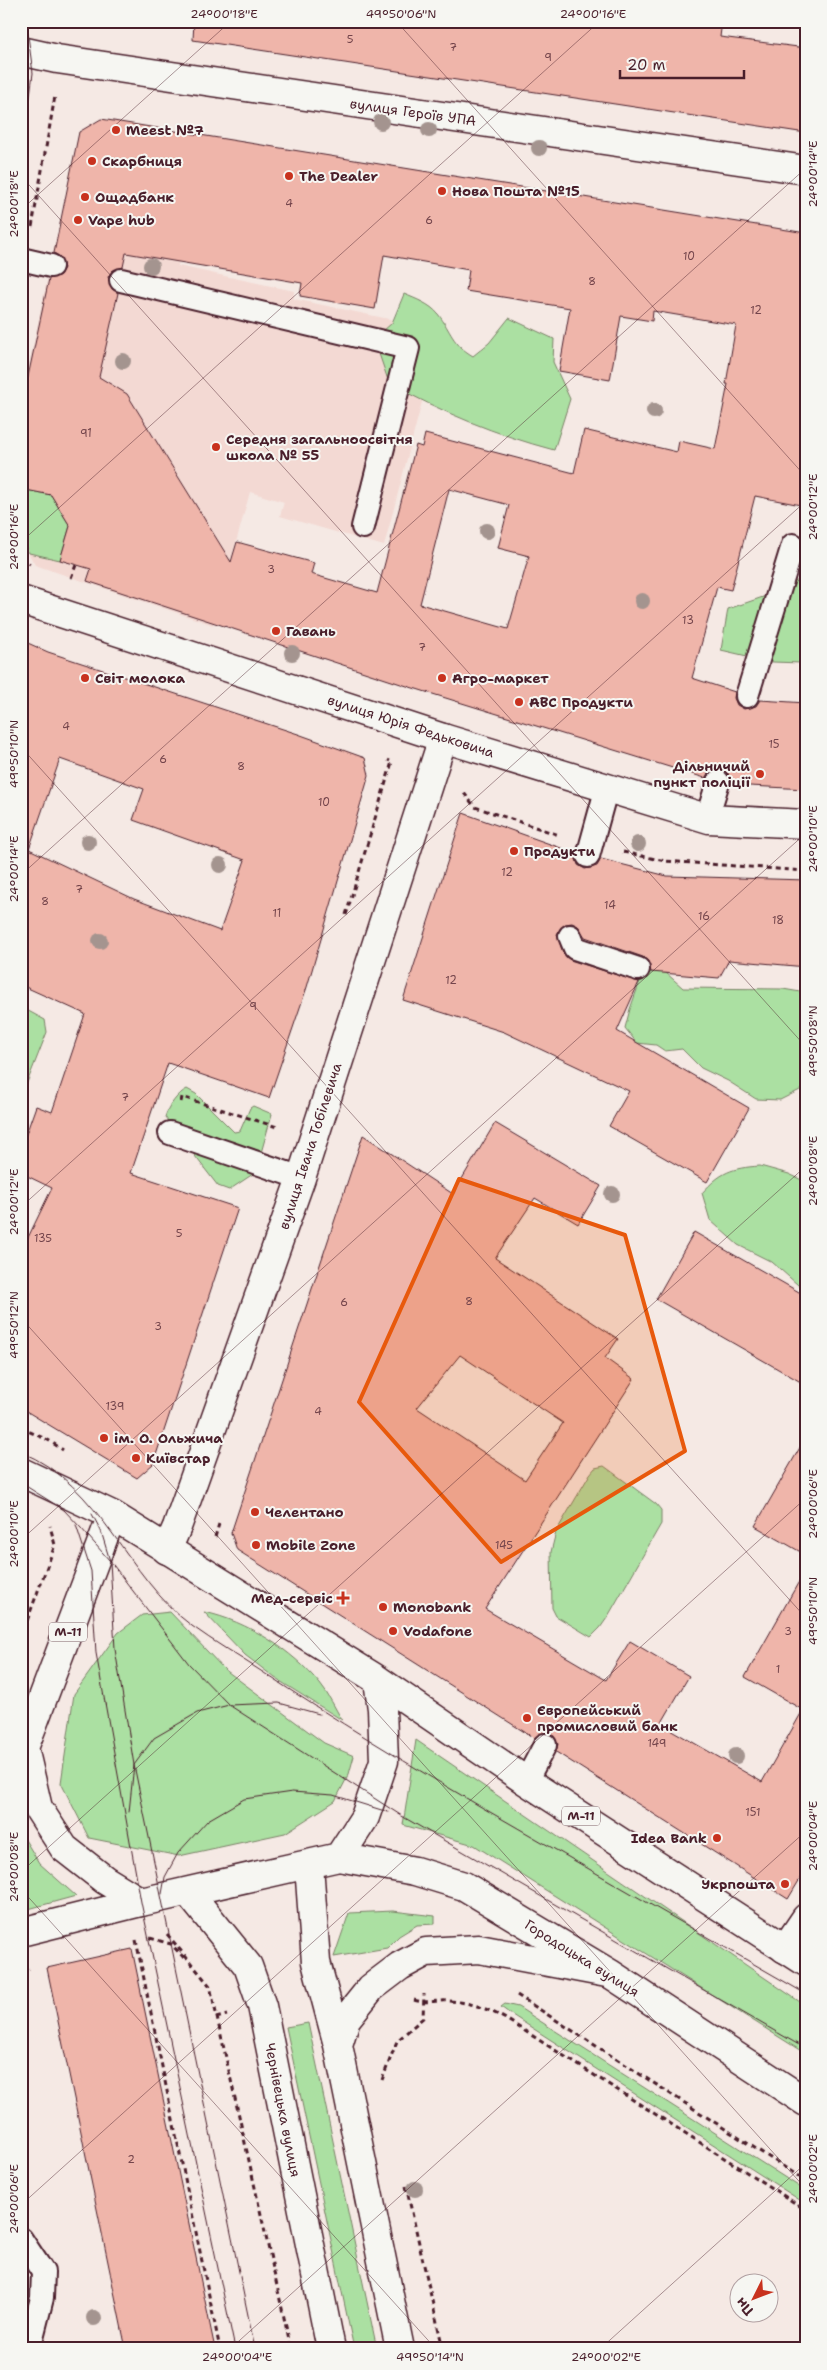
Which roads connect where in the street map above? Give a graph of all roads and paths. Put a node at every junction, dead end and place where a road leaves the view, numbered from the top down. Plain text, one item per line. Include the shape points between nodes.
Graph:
1 (21, 51) edge
2 (56, 95) dead end
3 (806, 170) edge
4 (24, 260) edge
5 (51, 266) dead end
6 (120, 280) dead end
7 (363, 527) dead end
8 (793, 545) dead end
9 (76, 565) dead end
10 (72, 576) dead end
11 (21, 600) edge
12 (747, 696) dead end
13 (443, 738) junction
14 (718, 782) dead end
15 (607, 788) junction
16 (707, 818) junction
17 (806, 824) edge
18 (588, 856) dead end
19 (570, 936) dead end
20 (638, 969) dead end
21 (170, 1133) dead end
22 (301, 1178) junction
23 (21, 1472) edge
24 (112, 1515) junction
25 (46, 1518) dead end
26 (167, 1550) junction
27 (21, 1637) edge
28 (378, 1680) junction
29 (545, 1745) dead end
30 (23, 1752) edge
31 (526, 1781) junction
32 (339, 1857) junction
33 (309, 1865) junction
34 (188, 1892) junction
35 (141, 1902) junction
36 (806, 1918) edge
37 (21, 1932) edge
38 (136, 1938) junction
39 (126, 1941) dead end
40 (796, 1956) edge
41 (36, 1964) dead end
42 (609, 1973) junction
43 (21, 1974) edge
44 (210, 1986) junction
45 (424, 1990) dead end
46 (511, 1990) dead end
47 (424, 2003) junction
48 (338, 2045) junction
49 (382, 2080) dead end
50 (806, 2102) edge
51 (404, 2176) dead end
52 (806, 2181) edge
53 (806, 2210) edge
54 (21, 2239) edge
55 (29, 2349) edge
56 (220, 2349) edge
57 (291, 2349) edge
58 (331, 2349) edge
59 (400, 2349) edge
60 (443, 2349) edge

1 - 3 main road, вулиця Героїв УПА via 57,59
2 - 4 path
4 - 5 lane
6 - 7 lane via 408,348
8 - 12 lane
9 - 10 path
11 - 13 main road, вулиця Юрія Федьковича
13 - 15 main road, вулиця Юрія Федьковича
13 - 22 main road, вулиця Івана Тобілевича
14 - 16 lane
15 - 16 main road, вулиця Юрія Федьковича
15 - 18 lane
16 - 17 main road, вулиця Юрія Федьковича
19 - 20 lane via 575,948
21 - 22 lane
22 - 26 main road, вулиця Івана Тобілевича
23 - 24 main road, М-11
24 - 26 main road, М-11
24 - 30 main road, М-11
25 - 27 path via 55,1545
26 - 28 main road, М-11
28 - 31 main road, М-11
28 - 32 main road via 384,1761 365,1817
29 - 31 lane
30 - 35 main road, М-11 via 38,1808 64,1848
31 - 40 main road, М-11
32 - 33 main road
32 - 42 main road, Городоцька вулиця via 415,1871 464,1886
33 - 34 main road
33 - 48 main road via 316,1962
34 - 35 main road
34 - 58 main road, Чернівецька вулиця via 248,1966 262,2006
35 - 37 main road
35 - 44 path
36 - 40 main road
38 - 39 path
38 - 44 path via 171,1944
38 - 56 path
41 - 43 path
42 - 48 main road via 479,1949 426,1952 400,1966 371,1988 346,2019
42 - 50 main road, Городоцька вулиця
44 - 57 path
45 - 47 path
46 - 52 path
47 - 49 path via 423,2018 396,2041
47 - 53 path via 449,2001 483,2006
48 - 59 main road
51 - 60 path
54 - 55 lane via 43,2272 42,2298

